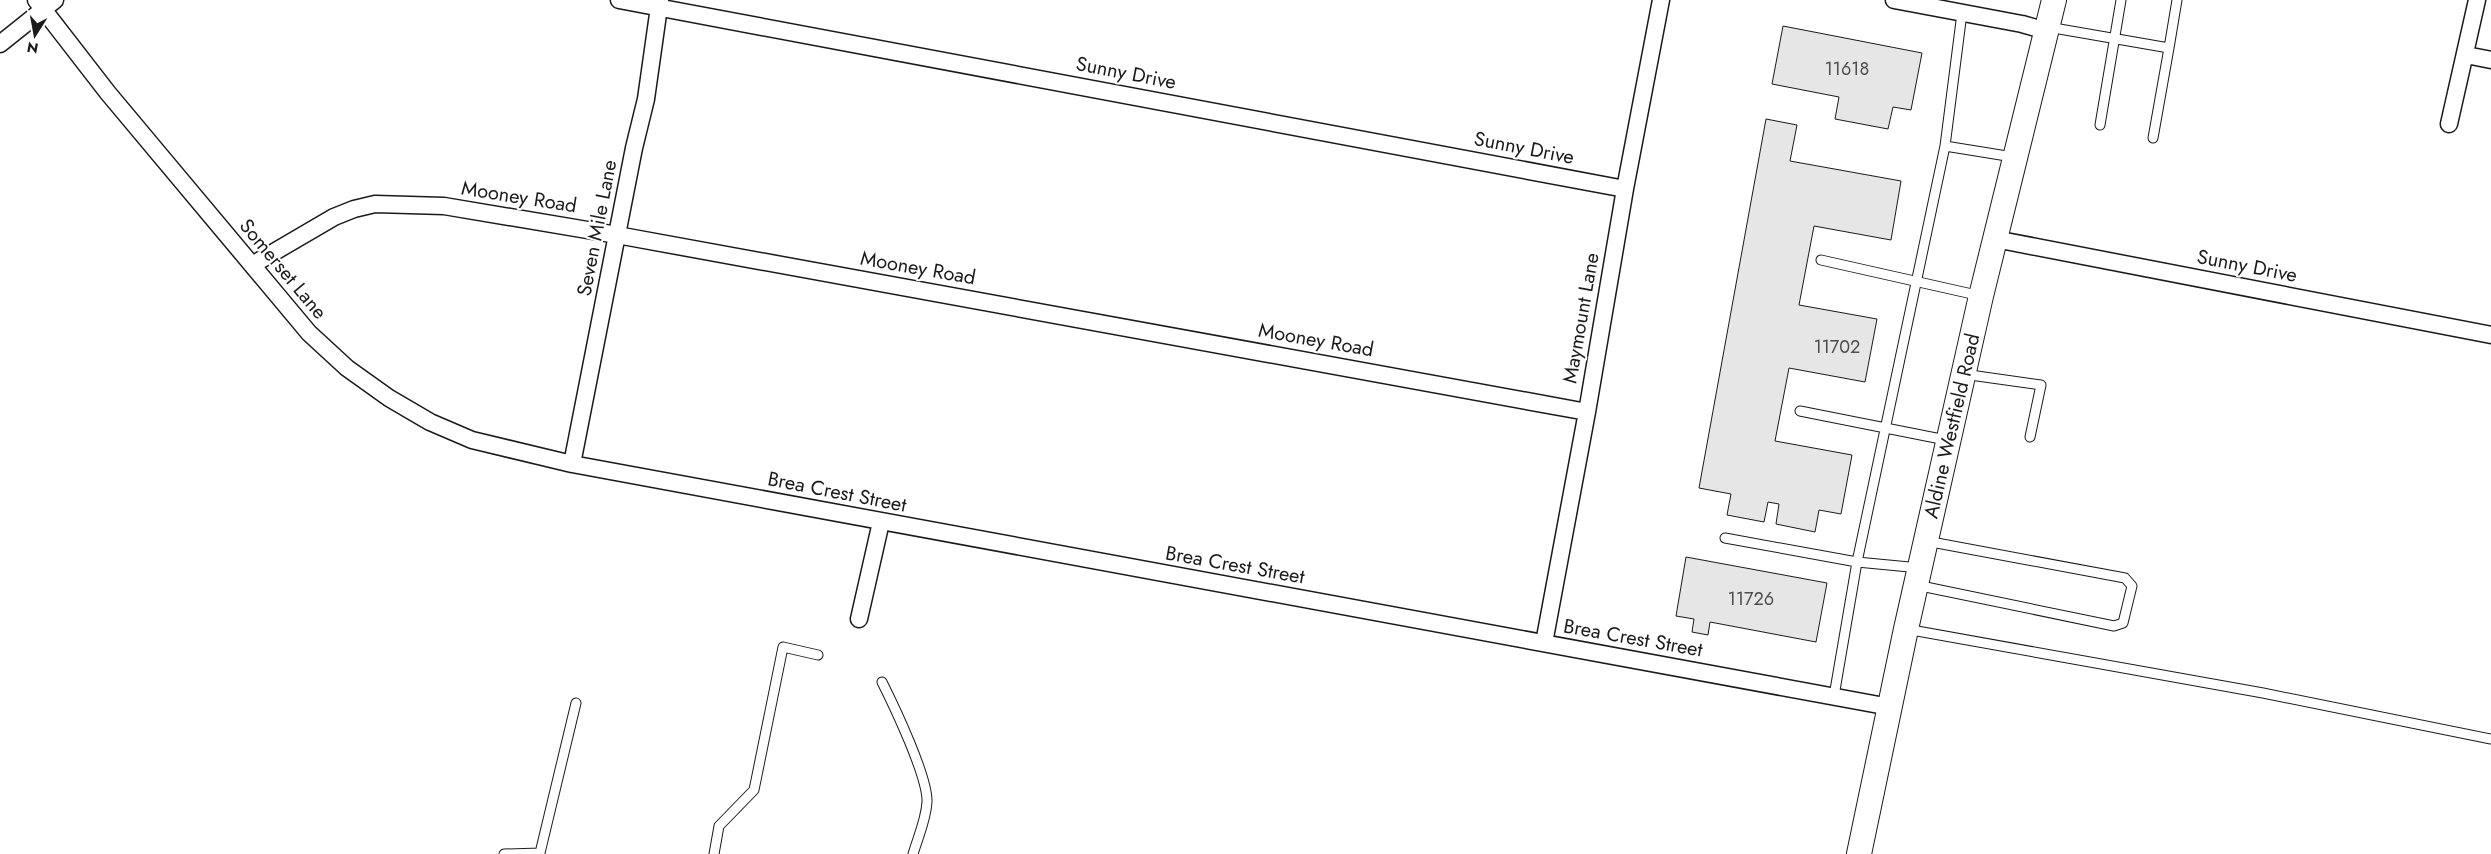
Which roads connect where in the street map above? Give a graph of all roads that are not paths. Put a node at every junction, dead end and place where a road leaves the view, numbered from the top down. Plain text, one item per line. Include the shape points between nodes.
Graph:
1 (620, 0) edge
2 (1661, 0) edge
3 (1894, 0) edge
4 (2054, 0) edge
5 (2121, 0) edge
6 (2177, 0) edge
7 (2477, 0) edge
8 (44, 3) edge
9 (659, 3) edge
10 (1962, 13) junction
11 (2047, 29) junction
12 (2115, 38) junction
13 (0, 44) edge
14 (2169, 48) junction
15 (2466, 55) junction
16 (2491, 60) edge
17 (2449, 124) dead end
18 (2100, 125) dead end
19 (2153, 138) dead end
20 (1945, 146) junction
21 (2014, 157) junction
22 (1625, 188) junction
23 (617, 235) junction
24 (1995, 239) junction
25 (1821, 260) dead end
26 (252, 265) junction
27 (1916, 281) junction
28 (1981, 296) junction
29 (2491, 335) edge
30 (1963, 374) junction
31 (1800, 411) dead end
32 (1587, 412) junction
33 (1885, 428) junction
34 (2030, 437) dead end
35 (1949, 441) junction
36 (572, 464) junction
37 (881, 522) junction
38 (1725, 538) dead end
39 (1926, 540) junction
40 (1857, 562) junction
41 (1918, 576) junction
42 (859, 619) dead end
43 (1906, 629) junction
44 (1544, 643) junction
45 (818, 656) dead end
46 (882, 682) dead end
47 (1834, 696) junction
48 (576, 703) dead end
49 (1890, 707) junction
50 (2491, 739) edge
51 (542, 853) edge
52 (504, 854) edge
53 (714, 854) edge
54 (913, 854) edge
55 (1859, 854) edge

1 - 9 street, Sunny Drive
2 - 22 street, Maymount Lane
3 - 10 street
4 - 11 main road, Aldine Westfield Road
5 - 12 lane
6 - 14 lane
7 - 15 street
8 - 13 street
8 - 26 street, Somerset Lane via 108,93
9 - 22 street, Sunny Drive
9 - 23 street, Seven Mile Lane via 646,99
10 - 11 street
10 - 20 lane
11 - 12 lane
11 - 21 main road, Aldine Westfield Road
12 - 14 lane
12 - 18 lane
14 - 19 lane
15 - 16 street
15 - 17 street
20 - 21 lane
20 - 27 lane
21 - 24 main road, Aldine Westfield Road
22 - 32 street, Maymount Lane
23 - 26 street, Mooney Road via 444,206 376,204 334,217
23 - 32 street, Mooney Road
23 - 36 street, Seven Mile Lane
24 - 28 main road, Aldine Westfield Road
24 - 29 street, Sunny Drive
25 - 27 lane
26 - 36 street, Somerset Lane via 309,333 347,368 389,398 430,422 472,440
27 - 28 lane
27 - 33 lane
28 - 30 main road, Aldine Westfield Road
30 - 34 lane via 2041,385
30 - 35 main road, Aldine Westfield Road
31 - 33 lane
32 - 44 street, Maymount Lane
33 - 35 lane
33 - 40 lane
35 - 39 main road, Aldine Westfield Road
36 - 37 street, Brea Crest Street
37 - 42 street
37 - 44 street, Brea Crest Street
38 - 40 lane
39 - 41 main road, Aldine Westfield Road
39 - 41 lane via 2125,578 2132,586 2123,623 2114,626
40 - 41 lane
40 - 47 lane
41 - 43 main road, Aldine Westfield Road
43 - 49 main road, Aldine Westfield Road
43 - 50 lane via 2263,693
44 - 47 street, Brea Crest Street
45 - 53 lane via 783,647 754,790 719,826
46 - 54 lane via 904,727 927,800
47 - 49 street, Brea Crest Street
48 - 51 lane
49 - 55 main road, Aldine Westfield Road
51 - 52 lane

